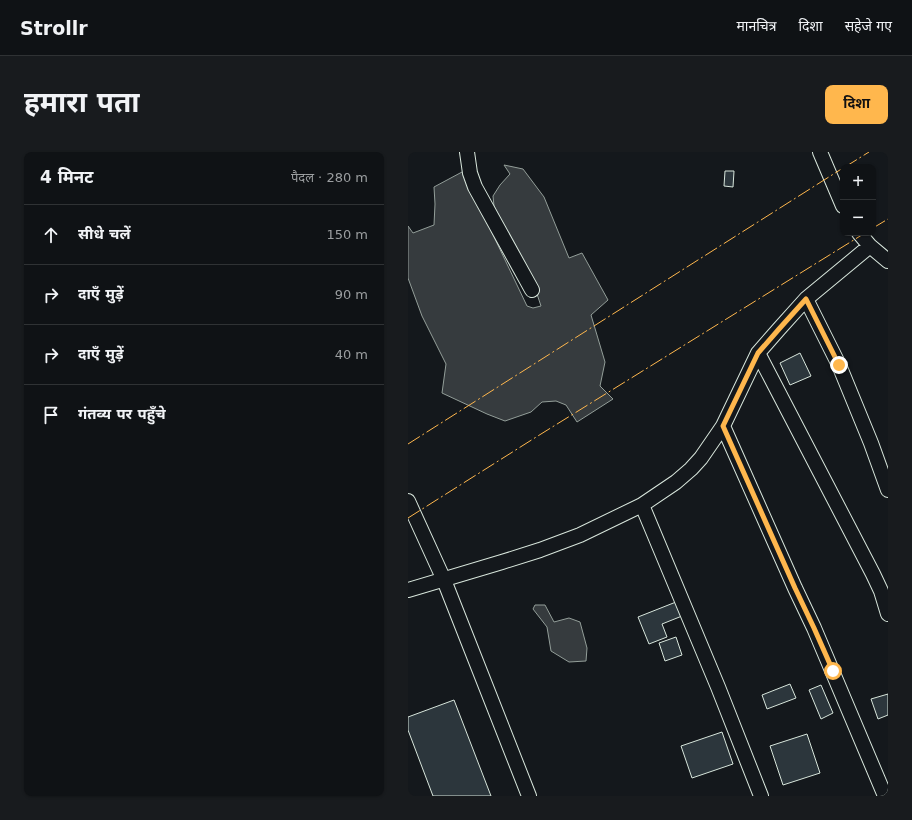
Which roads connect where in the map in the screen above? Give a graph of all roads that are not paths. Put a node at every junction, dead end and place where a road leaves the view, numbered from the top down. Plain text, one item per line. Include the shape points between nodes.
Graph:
1 (468, 152) edge
2 (820, 152) edge
3 (840, 200) edge
4 (862, 236) edge
5 (870, 246) junction
6 (888, 260) edge
7 (532, 290) dead end
8 (806, 299) junction
9 (758, 353) junction
10 (723, 426) junction
11 (888, 490) edge
12 (408, 501) edge
13 (642, 505) junction
14 (444, 580) junction
15 (408, 590) edge
16 (888, 614) edge
17 (529, 796) edge
18 (761, 796) edge
19 (885, 796) edge

1 - 7 street via 470,173 475,187
2 - 3 street
4 - 5 street
5 - 6 street
5 - 8 street
8 - 9 street
8 - 11 street via 839,365
9 - 10 street
9 - 16 street via 881,591
10 - 13 street via 691,470
10 - 19 street via 814,628
12 - 14 street
13 - 14 street via 540,550
13 - 18 street
14 - 15 street
14 - 17 street

